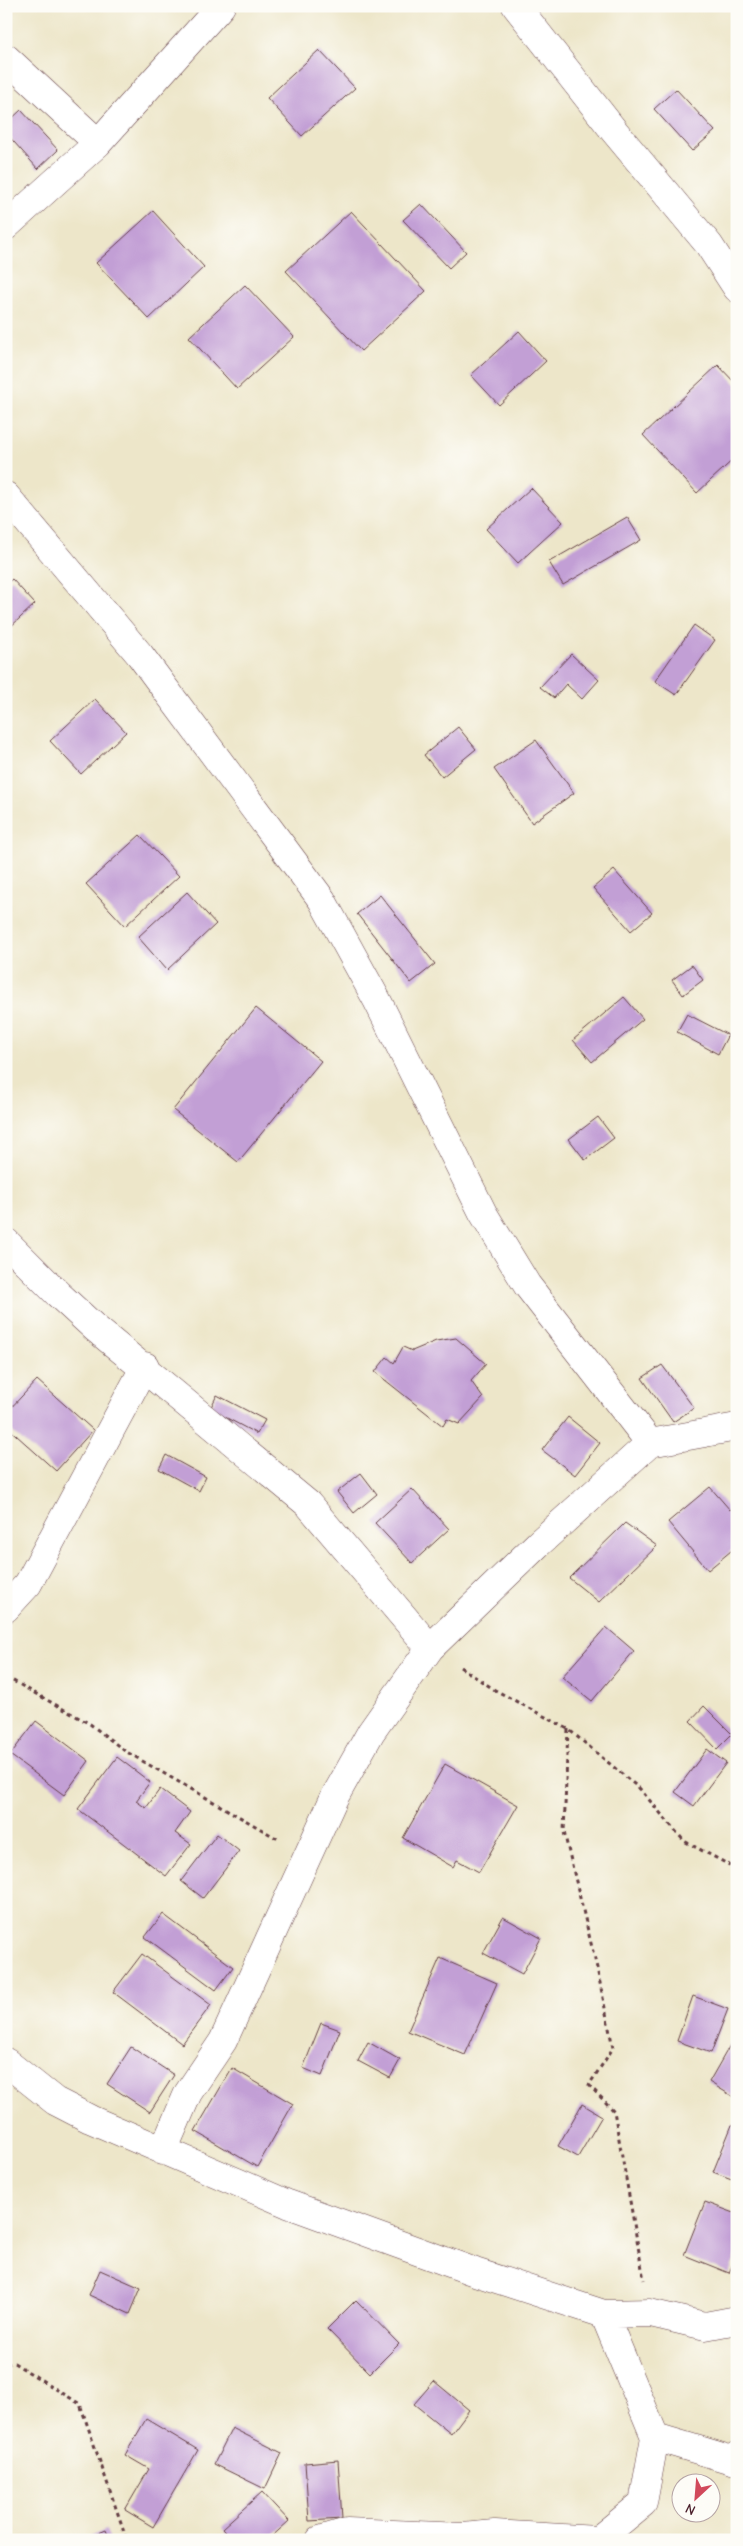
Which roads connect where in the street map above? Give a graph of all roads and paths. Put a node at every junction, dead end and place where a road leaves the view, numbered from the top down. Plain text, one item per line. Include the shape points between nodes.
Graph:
1 (221, 6) edge
2 (516, 6) edge
3 (6, 58) edge
4 (98, 143) junction
5 (6, 226) edge
6 (737, 288) edge
7 (6, 496) edge
8 (6, 1242) edge
9 (144, 1366) junction
10 (737, 1427) edge
11 (650, 1443) junction
12 (6, 1608) edge
13 (430, 1648) junction
14 (6, 1677) edge
15 (568, 1728) junction
16 (306, 1855) junction
17 (737, 1869) edge
18 (6, 2062) edge
19 (163, 2151) junction
20 (650, 2313) junction
21 (604, 2314) junction
22 (737, 2320) edge
23 (6, 2364) edge
24 (655, 2437) junction
25 (735, 2459) edge
26 (127, 2540) edge
27 (320, 2540) edge
28 (598, 2540) edge

1 - 4 street
2 - 6 street via 709,245
3 - 4 street
4 - 5 street
7 - 11 street via 140,655 322,900 377,1000 483,1213 527,1285
8 - 9 street via 58,1294
9 - 12 street via 28,1584
9 - 13 street via 308,1504
10 - 11 street
11 - 13 street
13 - 15 path via 495,1690
13 - 16 street via 371,1732
14 - 16 path via 90,1724 152,1768
15 - 17 path via 640,1790 684,1841
15 - 20 path via 564,1832 598,1968 613,2048 589,2085 614,2111
16 - 19 street via 276,1928 223,2040 188,2093
18 - 19 street via 55,2101
19 - 21 street via 298,2208 475,2272
20 - 21 street
20 - 22 street via 705,2326
21 - 24 street
23 - 26 path via 14,2363 80,2404
24 - 25 street
24 - 28 street via 643,2503
27 - 28 street via 347,2532 463,2537 495,2534

